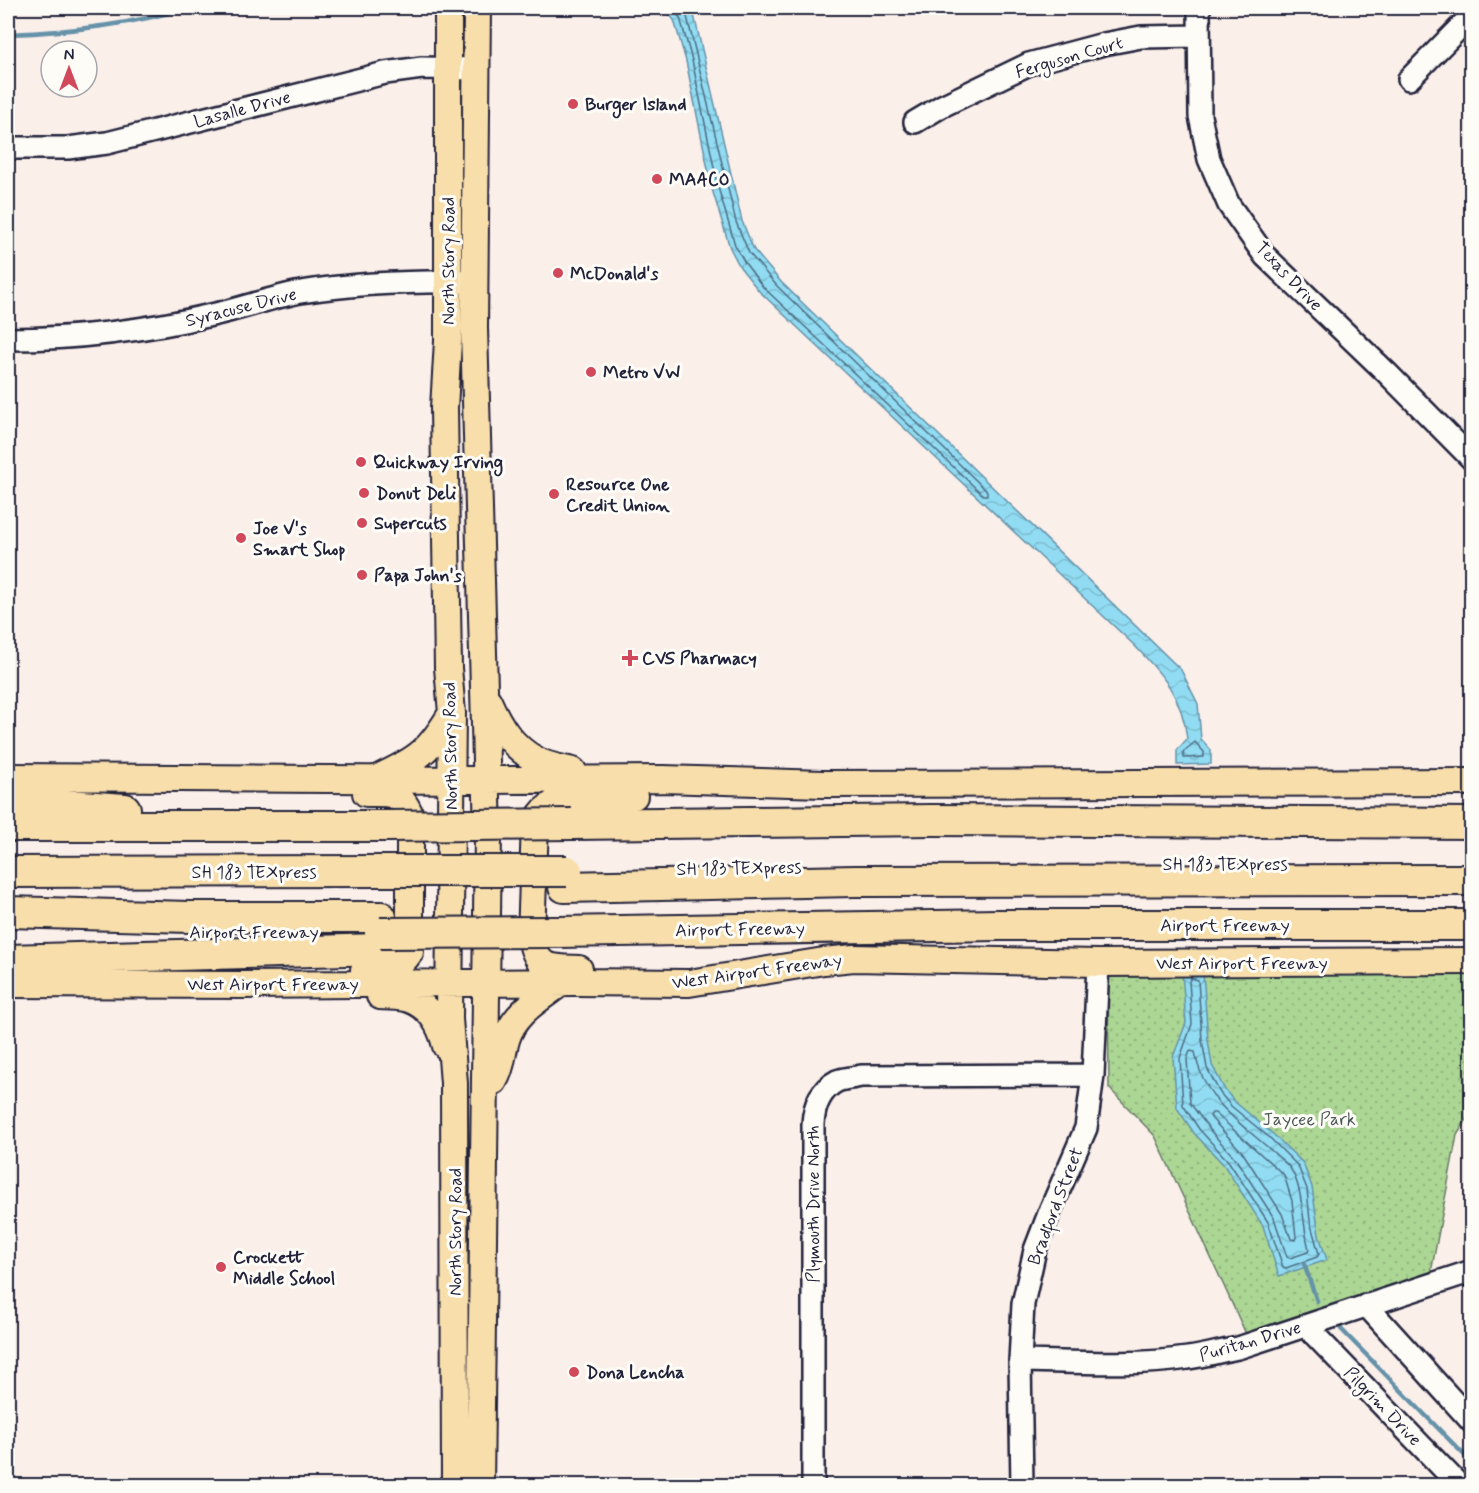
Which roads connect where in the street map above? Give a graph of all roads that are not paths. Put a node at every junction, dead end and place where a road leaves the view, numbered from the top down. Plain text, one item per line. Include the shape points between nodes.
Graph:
1 (448, 8) edge
2 (477, 8) edge
3 (1199, 8) edge
4 (1463, 8) edge
5 (1472, 15) edge
6 (1199, 36) junction
7 (447, 69) junction
8 (476, 69) junction
9 (1409, 79) dead end
10 (915, 122) dead end
11 (8, 148) edge
12 (448, 282) junction
13 (474, 282) junction
14 (8, 339) edge
15 (1472, 459) edge
16 (447, 588) junction
17 (486, 694) junction
18 (452, 712) junction
19 (485, 726) junction
20 (8, 777) edge
21 (206, 778) junction
22 (376, 779) junction
23 (451, 779) junction
24 (605, 779) junction
25 (486, 780) junction
26 (685, 780) junction
27 (1472, 782) edge
28 (8, 801) edge
29 (1472, 823) edge
30 (8, 826) edge
31 (235, 826) junction
32 (1472, 865) edge
33 (8, 872) edge
34 (384, 879) junction
35 (565, 879) junction
36 (1472, 880) edge
37 (8, 887) edge
38 (8, 912) edge
39 (1472, 925) edge
40 (8, 931) edge
41 (380, 933) junction
42 (8, 960) edge
43 (1472, 962) edge
44 (1098, 963) junction
45 (710, 979) junction
46 (488, 982) junction
47 (562, 982) junction
48 (450, 983) junction
49 (8, 984) edge
50 (207, 984) junction
51 (1093, 1075) junction
52 (453, 1083) junction
53 (486, 1097) junction
54 (1472, 1271) edge
55 (1366, 1305) junction
56 (1306, 1326) junction
57 (1020, 1361) junction
58 (1472, 1422) edge
59 (455, 1485) edge
60 (480, 1485) edge
61 (813, 1485) edge
62 (1022, 1485) edge
63 (1460, 1485) edge

1 - 7 main road, North Story Road
2 - 8 main road, North Story Road
3 - 6 street, Texas Drive
4 - 5 street
5 - 9 street
6 - 10 street, Ferguson Court via 1141,37 1029,64
6 - 15 street, Texas Drive via 1200,116 1209,159 1230,205 1265,256
7 - 8 street, Lasalle Drive
7 - 11 street, Lasalle Drive via 422,68 362,78 107,143 68,148
7 - 12 main road, North Story Road
8 - 13 main road, North Story Road
12 - 13 street, Syracuse Drive
12 - 14 street, Syracuse Drive via 329,288 168,325 101,334
12 - 16 main road, North Story Road via 444,408
13 - 17 main road, North Story Road
16 - 18 main road, North Story Road
16 - 19 main road via 459,591 463,600 468,680
17 - 19 main road, North Story Road
17 - 24 main road via 511,742 537,761
18 - 22 main road via 421,755
18 - 23 main road, North Story Road
19 - 25 main road, North Story Road
20 - 21 main road
21 - 22 main road
21 - 50 main road via 236,792 393,793 404,802 410,815 410,952 404,962 392,969 238,973
22 - 23 main road
23 - 25 main road
23 - 48 main road, North Story Road
24 - 25 main road
24 - 26 main road
25 - 46 main road, North Story Road
26 - 27 main road via 823,784
26 - 45 main road via 656,795 560,799 545,810 535,822 531,938 534,953 552,968 686,972
28 - 31 highway via 114,807
29 - 31 highway, bridge via 921,820
30 - 31 highway
32 - 35 highway, SH 183 TEXpress via 890,865
33 - 34 highway, SH 183 TEXpress
34 - 35 highway, SH 183 TEXpress, bridge
34 - 37 highway, SH 183 TEXpress
35 - 36 highway, SH 183 TEXpress
38 - 41 highway via 190,917
39 - 41 highway, Airport Freeway, bridge via 999,925
40 - 41 highway, Airport Freeway
41 - 42 highway
43 - 44 main road, West Airport Freeway
44 - 45 main road, West Airport Freeway via 854,958
44 - 51 street, Bradford Street
45 - 47 main road, West Airport Freeway via 689,983
46 - 47 main road, West Airport Freeway
46 - 48 main road, West Airport Freeway
46 - 53 main road, North Story Road
47 - 53 main road via 518,1015 505,1042 501,1069
48 - 50 main road, West Airport Freeway
48 - 52 main road, North Story Road
49 - 50 main road, West Airport Freeway
50 - 52 main road via 239,994 407,998 438,1023
51 - 57 street, Bradford Street via 1086,1128 1050,1211 1028,1276
51 - 61 street, Plymouth Drive North via 861,1076 838,1081 821,1095 813,1109
52 - 59 main road, North Story Road
53 - 60 main road, North Story Road
54 - 55 street, Puritan Drive
55 - 56 street, Puritan Drive
55 - 58 street
56 - 57 street, Puritan Drive via 1238,1348 1186,1359
56 - 63 street, Pilgrim Drive
57 - 62 street, Bradford Street

